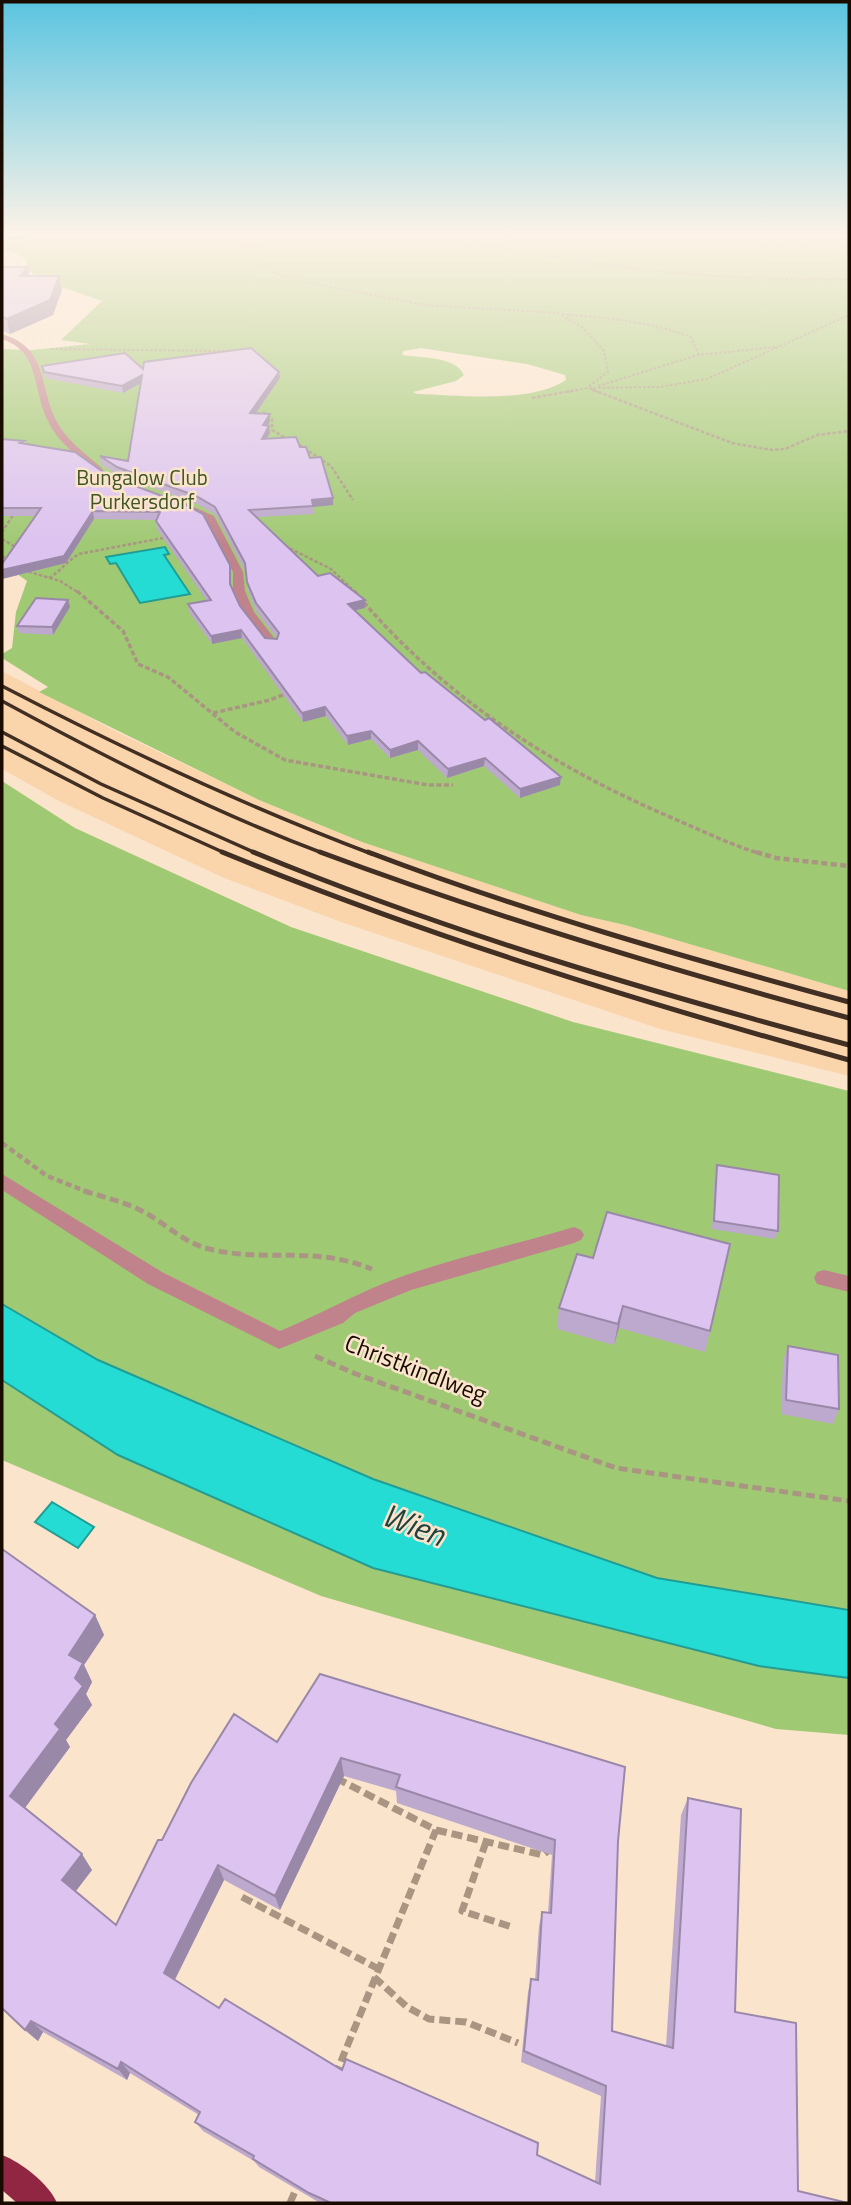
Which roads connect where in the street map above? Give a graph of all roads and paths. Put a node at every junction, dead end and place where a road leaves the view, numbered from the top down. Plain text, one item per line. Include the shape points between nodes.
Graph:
1 (10, 339) edge
2 (593, 339) edge
3 (692, 339) edge
4 (799, 339) edge
5 (784, 346) junction
6 (241, 350) edge
7 (30, 352) junction
8 (699, 355) junction
9 (587, 388) junction
10 (532, 398) dead end
11 (263, 412) edge
12 (849, 431) edge
13 (280, 436) junction
14 (272, 439) edge
15 (114, 479) edge
16 (163, 497) edge
17 (353, 500) dead end
18 (17, 505) edge
19 (218, 531) junction
20 (2, 538) edge
21 (277, 543) edge
22 (23, 550) edge
23 (2, 556) edge
24 (12, 563) edge
25 (19, 568) edge
26 (40, 569) edge
27 (46, 578) junction
28 (272, 643) joint
29 (212, 713) junction
30 (453, 785) dead end
31 (849, 866) edge
32 (2, 1143) edge
33 (2, 1181) edge
34 (574, 1235) dead end
35 (824, 1278) dead end
36 (849, 1284) edge
37 (387, 1291) junction
38 (279, 1340) junction
39 (849, 1501) edge
40 (329, 1775) edge
41 (436, 1830) junction
42 (486, 1842) junction
43 (552, 1847) edge
44 (242, 1897) edge
45 (512, 1927) dead end
46 (377, 1968) junction
47 (374, 1977) junction
48 (518, 2043) dead end
49 (335, 2075) edge
50 (2, 2170) edge
51 (296, 2189) edge
52 (41, 2203) edge
53 (290, 2203) edge

1 - 7 lane
2 - 9 path via 604,351 608,372
3 - 8 path
4 - 5 path
5 - 8 path
5 - 9 path via 707,379 659,387
6 - 7 path via 202,353 90,346
7 - 15 lane via 52,421 89,463
8 - 9 path
9 - 10 path
9 - 12 path via 732,443 772,450 817,435
11 - 13 path
13 - 14 path
13 - 17 path via 331,466
16 - 19 lane via 210,518
18 - 20 path
19 - 27 path via 79,554
19 - 28 lane via 238,572 239,591 249,613
20 - 22 path
21 - 31 path via 344,579 438,678 485,716 570,770 748,850 775,858
23 - 24 path
25 - 27 path
26 - 27 path
27 - 29 path via 77,590 123,631 138,664 168,677
28 - 29 path via 282,657 290,692
29 - 30 path via 235,732 285,760 428,785
32 - 37 path via 62,1184 135,1208 191,1243 234,1252 293,1251 353,1259 372,1269
33 - 38 lane via 155,1279
34 - 37 lane
35 - 36 lane
37 - 38 lane
38 - 39 path, Christkindlweg via 356,1374 616,1468
40 - 41 path
41 - 42 path
41 - 46 path
42 - 43 path via 543,1855
42 - 45 path via 462,1911
44 - 46 path
46 - 47 path
47 - 48 path via 407,2007 429,2019 466,2022
47 - 49 path
50 - 52 main road
51 - 53 path

